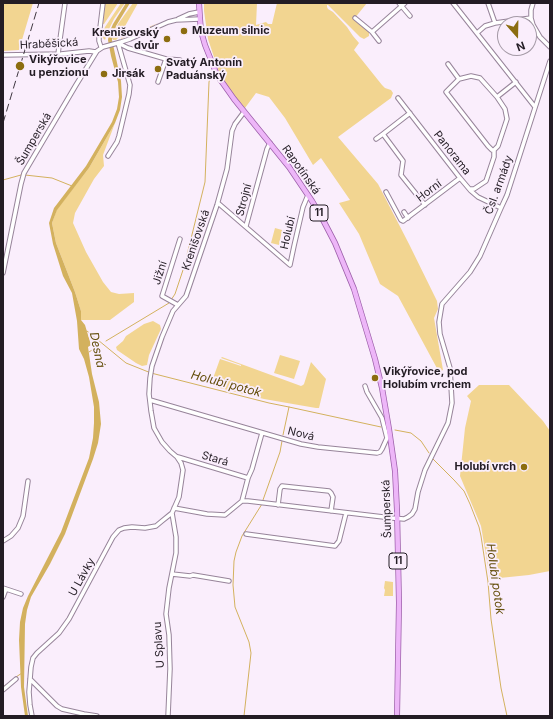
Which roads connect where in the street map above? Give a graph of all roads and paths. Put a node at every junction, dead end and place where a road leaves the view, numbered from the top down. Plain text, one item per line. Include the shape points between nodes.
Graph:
1 (65, 3) edge
2 (103, 3) edge
3 (199, 3) edge
4 (453, 3) edge
5 (488, 3) edge
6 (533, 3) edge
7 (402, 4) edge
8 (199, 12) junction
9 (410, 16) dead end
10 (531, 16) edge
11 (355, 18) dead end
12 (200, 19) junction
13 (176, 20) junction
14 (495, 23) joint
15 (372, 32) junction
16 (537, 32) edge
17 (477, 33) junction
18 (379, 40) dead end
19 (116, 44) junction
20 (550, 47) edge
21 (101, 48) junction
22 (96, 52) junction
23 (58, 54) junction
24 (3, 56) edge
25 (166, 59) junction
26 (180, 60) dead end
27 (550, 61) edge
28 (448, 64) dead end
29 (548, 71) edge
30 (459, 79) junction
31 (158, 82) dead end
32 (516, 82) junction
33 (497, 97) junction
34 (398, 98) dead end
35 (535, 106) junction
36 (244, 112) junction
37 (410, 113) junction
38 (383, 134) junction
39 (376, 139) dead end
40 (270, 143) junction
41 (494, 150) junction
42 (108, 156) dead end
43 (460, 178) junction
44 (470, 189) junction
45 (386, 192) dead end
46 (308, 195) junction
47 (218, 203) junction
48 (424, 205) junction
49 (501, 208) junction
50 (404, 212) dead end
51 (408, 218) junction
52 (246, 226) junction
53 (180, 239) dead end
54 (3, 273) edge
55 (178, 305) junction
56 (365, 386) dead end
57 (150, 400) junction
58 (389, 429) joint
59 (262, 433) junction
60 (177, 457) junction
61 (248, 478) junction
62 (28, 481) dead end
63 (242, 501) junction
64 (278, 505) junction
65 (174, 508) junction
66 (331, 511) junction
67 (172, 513) junction
68 (346, 513) junction
69 (398, 519) junction
70 (246, 534) dead end
71 (3, 541) edge
72 (172, 574) junction
73 (229, 581) dead end
74 (5, 588) edge
75 (21, 594) dead end
76 (3, 596) edge
77 (16, 679) dead end
78 (30, 680) junction
79 (3, 690) edge
80 (32, 716) edge
81 (97, 716) edge
82 (168, 716) edge
83 (397, 716) edge

1 - 23 street
2 - 21 street via 99,36
3 - 8 main road, Rapotínská / 11
4 - 17 street
5 - 14 street
6 - 10 street
7 - 9 street
7 - 15 street
8 - 12 main road, Rapotínská / 11
8 - 13 street
11 - 15 street
12 - 13 street
12 - 36 main road, Rapotínská / 11 via 212,65
13 - 19 street
14 - 17 street via 485,26
15 - 18 street
16 - 20 street
17 - 32 street
19 - 21 street
19 - 25 street
19 - 42 street via 130,85 119,136
21 - 22 street, Šumperská
22 - 23 street, Hraběšická
22 - 54 street, Šumperská via 24,174
23 - 24 street, Hraběšická
25 - 26 street
25 - 31 street
27 - 29 street, Čsl. armády
28 - 30 street
29 - 35 street, Čsl. armády
30 - 33 street via 471,76 480,78
30 - 41 street via 446,92 488,146
32 - 33 street
32 - 35 street
33 - 41 street via 505,108 508,119
34 - 37 street, Panorama
35 - 49 street, Čsl. armády
36 - 40 main road, Rapotínská / 11
36 - 47 street, Krenišovská via 232,130 227,169
37 - 38 street
37 - 43 street, Panorama
38 - 39 street
38 - 48 street via 403,161 401,175
40 - 46 main road, Rapotínská / 11
40 - 52 street, Strojní
41 - 44 street via 486,181
43 - 44 street, Panorama
43 - 48 street, Horní
44 - 49 street, Panorama via 478,197
45 - 51 street via 401,220
46 - 52 street, Holubí via 290,265
46 - 58 main road, Rapotínská / 11 via 335,243 354,290 375,359
47 - 52 street, Strojní
47 - 55 street, Krenišovská via 186,296
48 - 51 street, Horní
49 - 69 street, Čsl. armády via 480,256 470,272 442,304 440,334 451,381 452,403 448,423 425,470 414,511 408,517
50 - 51 street
53 - 55 street, Jižní via 162,296
55 - 57 street, Krenišovská via 162,337 152,369
56 - 59 street, Nová via 383,421 387,438 380,452 318,447
57 - 59 street, Nová
57 - 60 street via 154,428 162,442
58 - 69 main road, Šumperská / 11
59 - 61 street
60 - 61 street, Stará
60 - 65 street via 183,470
61 - 63 street
62 - 71 street via 23,516 18,528
63 - 64 street
63 - 65 street via 225,515
64 - 66 street
64 - 66 street via 282,486 321,490 332,493
65 - 67 street
66 - 68 street
67 - 72 street, U Splavu via 176,553
67 - 78 street, U Lávky via 152,527 119,530 113,537 69,619 59,633 33,658
68 - 69 street
68 - 70 street via 340,541 335,546
69 - 83 main road, Šumperská / 11
72 - 73 street
72 - 82 street, U Splavu via 166,614 170,669
74 - 75 street
74 - 76 street
77 - 79 street
78 - 80 street, U Lávky
78 - 81 street via 57,706

